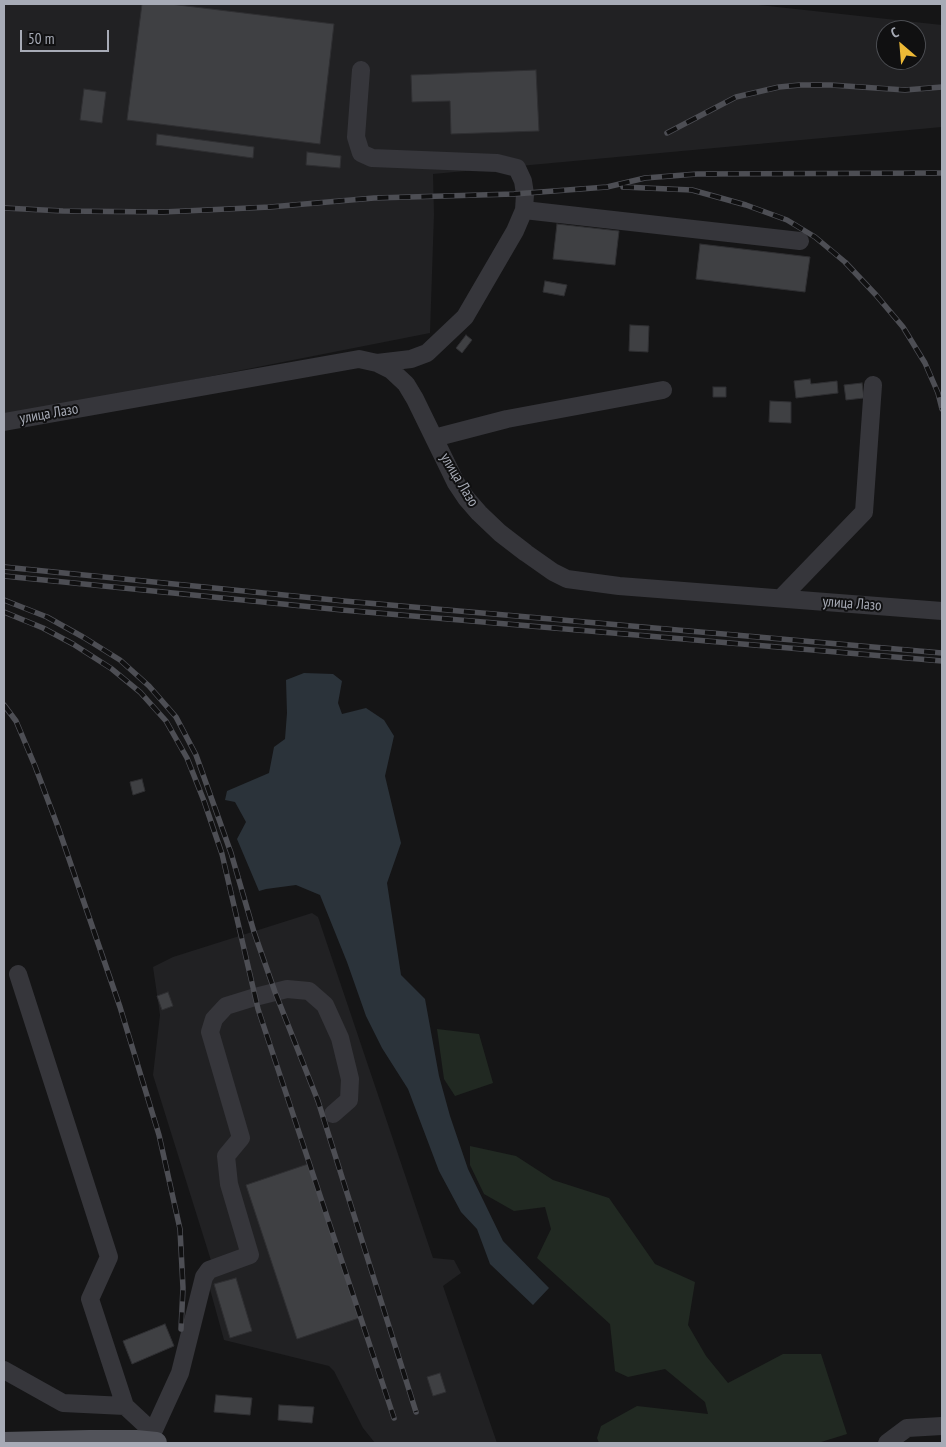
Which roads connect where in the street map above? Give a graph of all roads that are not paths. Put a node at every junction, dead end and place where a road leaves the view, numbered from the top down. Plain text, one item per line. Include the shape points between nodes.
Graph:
1 (361, 70) dead end
2 (524, 210) junction
3 (800, 241) dead end
4 (378, 363) junction
5 (873, 385) dead end
6 (663, 390) dead end
7 (4, 422) edge
8 (434, 438) junction
9 (781, 598) junction
10 (942, 611) edge
11 (18, 974) dead end
12 (333, 1114) dead end
13 (4, 1370) edge
14 (125, 1406) junction
15 (942, 1426) edge
16 (153, 1439) edge
17 (4, 1443) edge
18 (887, 1443) edge

1 - 2 street via 356,138 361,152 372,158 497,162 517,168 522,181
2 - 3 street
2 - 4 street via 465,317 427,353 411,359
4 - 7 street, улица Лазо via 359,359
4 - 8 street, улица Лазо via 406,384
5 - 9 street via 864,512
6 - 8 street via 507,419
8 - 9 street, улица Лазо via 456,483 479,513 526,553 567,579
9 - 10 street, улица Лазо
11 - 14 street via 109,1257 90,1299
12 - 16 street via 349,1100 350,1079 340,1038 325,1005 308,990 287,989 255,997 226,1006 214,1019 210,1032 241,1138 226,1156 229,1184 250,1255 209,1270 204,1277 180,1373
13 - 14 street via 63,1403
14 - 16 street
15 - 18 street via 907,1428
16 - 17 main road

